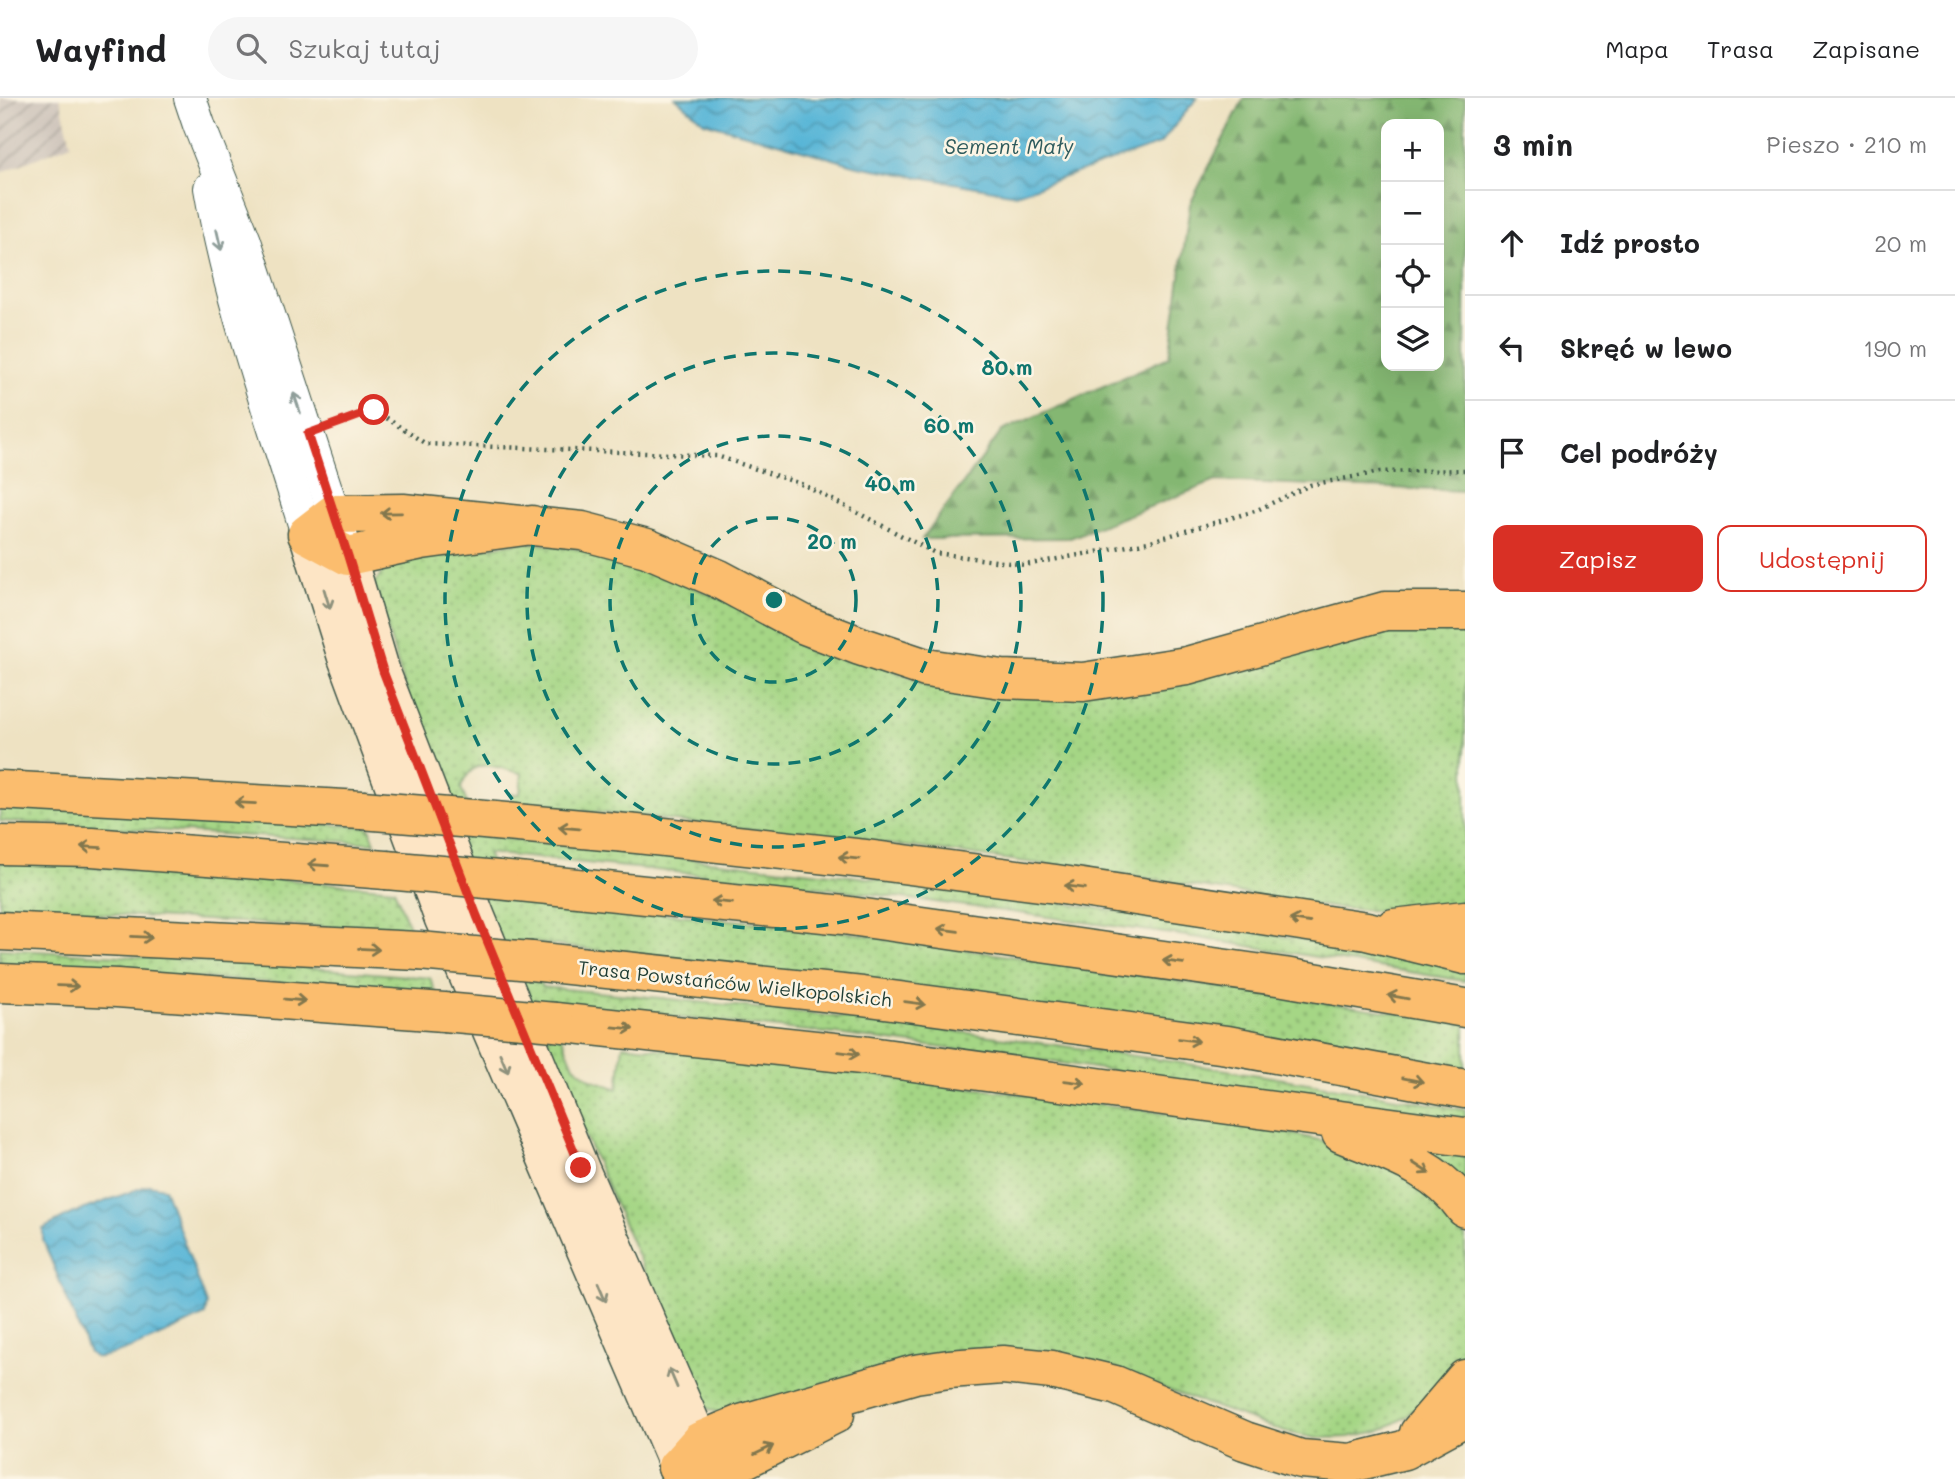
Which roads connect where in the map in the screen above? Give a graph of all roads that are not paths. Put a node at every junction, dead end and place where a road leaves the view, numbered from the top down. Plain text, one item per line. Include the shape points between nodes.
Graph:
1 (194, 111) edge
2 (320, 524) junction
3 (532, 525) junction
4 (348, 556) junction
5 (1465, 611) edge
6 (0, 790) edge
7 (0, 845) edge
8 (1465, 920) edge
9 (0, 931) edge
10 (1367, 931) junction
11 (1465, 955) edge
12 (0, 983) edge
13 (1465, 1008) edge
14 (1465, 1089) edge
15 (1291, 1113) junction
16 (1465, 1137) edge
17 (1465, 1208) edge
18 (1465, 1379) edge
19 (1465, 1418) edge
20 (1404, 1450) junction
21 (698, 1468) edge

1 -> 2 street via 218,239
2 -> 1 street via 308,434 245,241
3 -> 2 highway via 403,513
2 - 4 highway
2 -> 21 main road via 346,659 442,918
3 - 4 highway
3 - 5 highway via 582,531 647,548 719,579 805,625 860,646 926,668 1002,679 1083,682 1187,666 1385,611
21 -> 4 main road via 477,916 383,671
10 -> 6 highway, bridge via 1056,884 637,834 362,810
13 -> 7 highway, bridge via 1284,977 843,915 386,870 92,847
8 - 10 highway
9 -> 14 highway, Trasa Powstańców Wielkopolskich, bridge via 419,951 862,996 1227,1045
10 - 11 highway
12 -> 15 highway, bridge via 186,992 555,1022 862,1055
15 - 16 highway
15 -> 17 highway via 1419,1165
18 - 20 highway
19 - 20 highway
20 - 21 highway via 1351,1463 1301,1459 1245,1441 1115,1385 1052,1370 1003,1365 915,1374 741,1424

